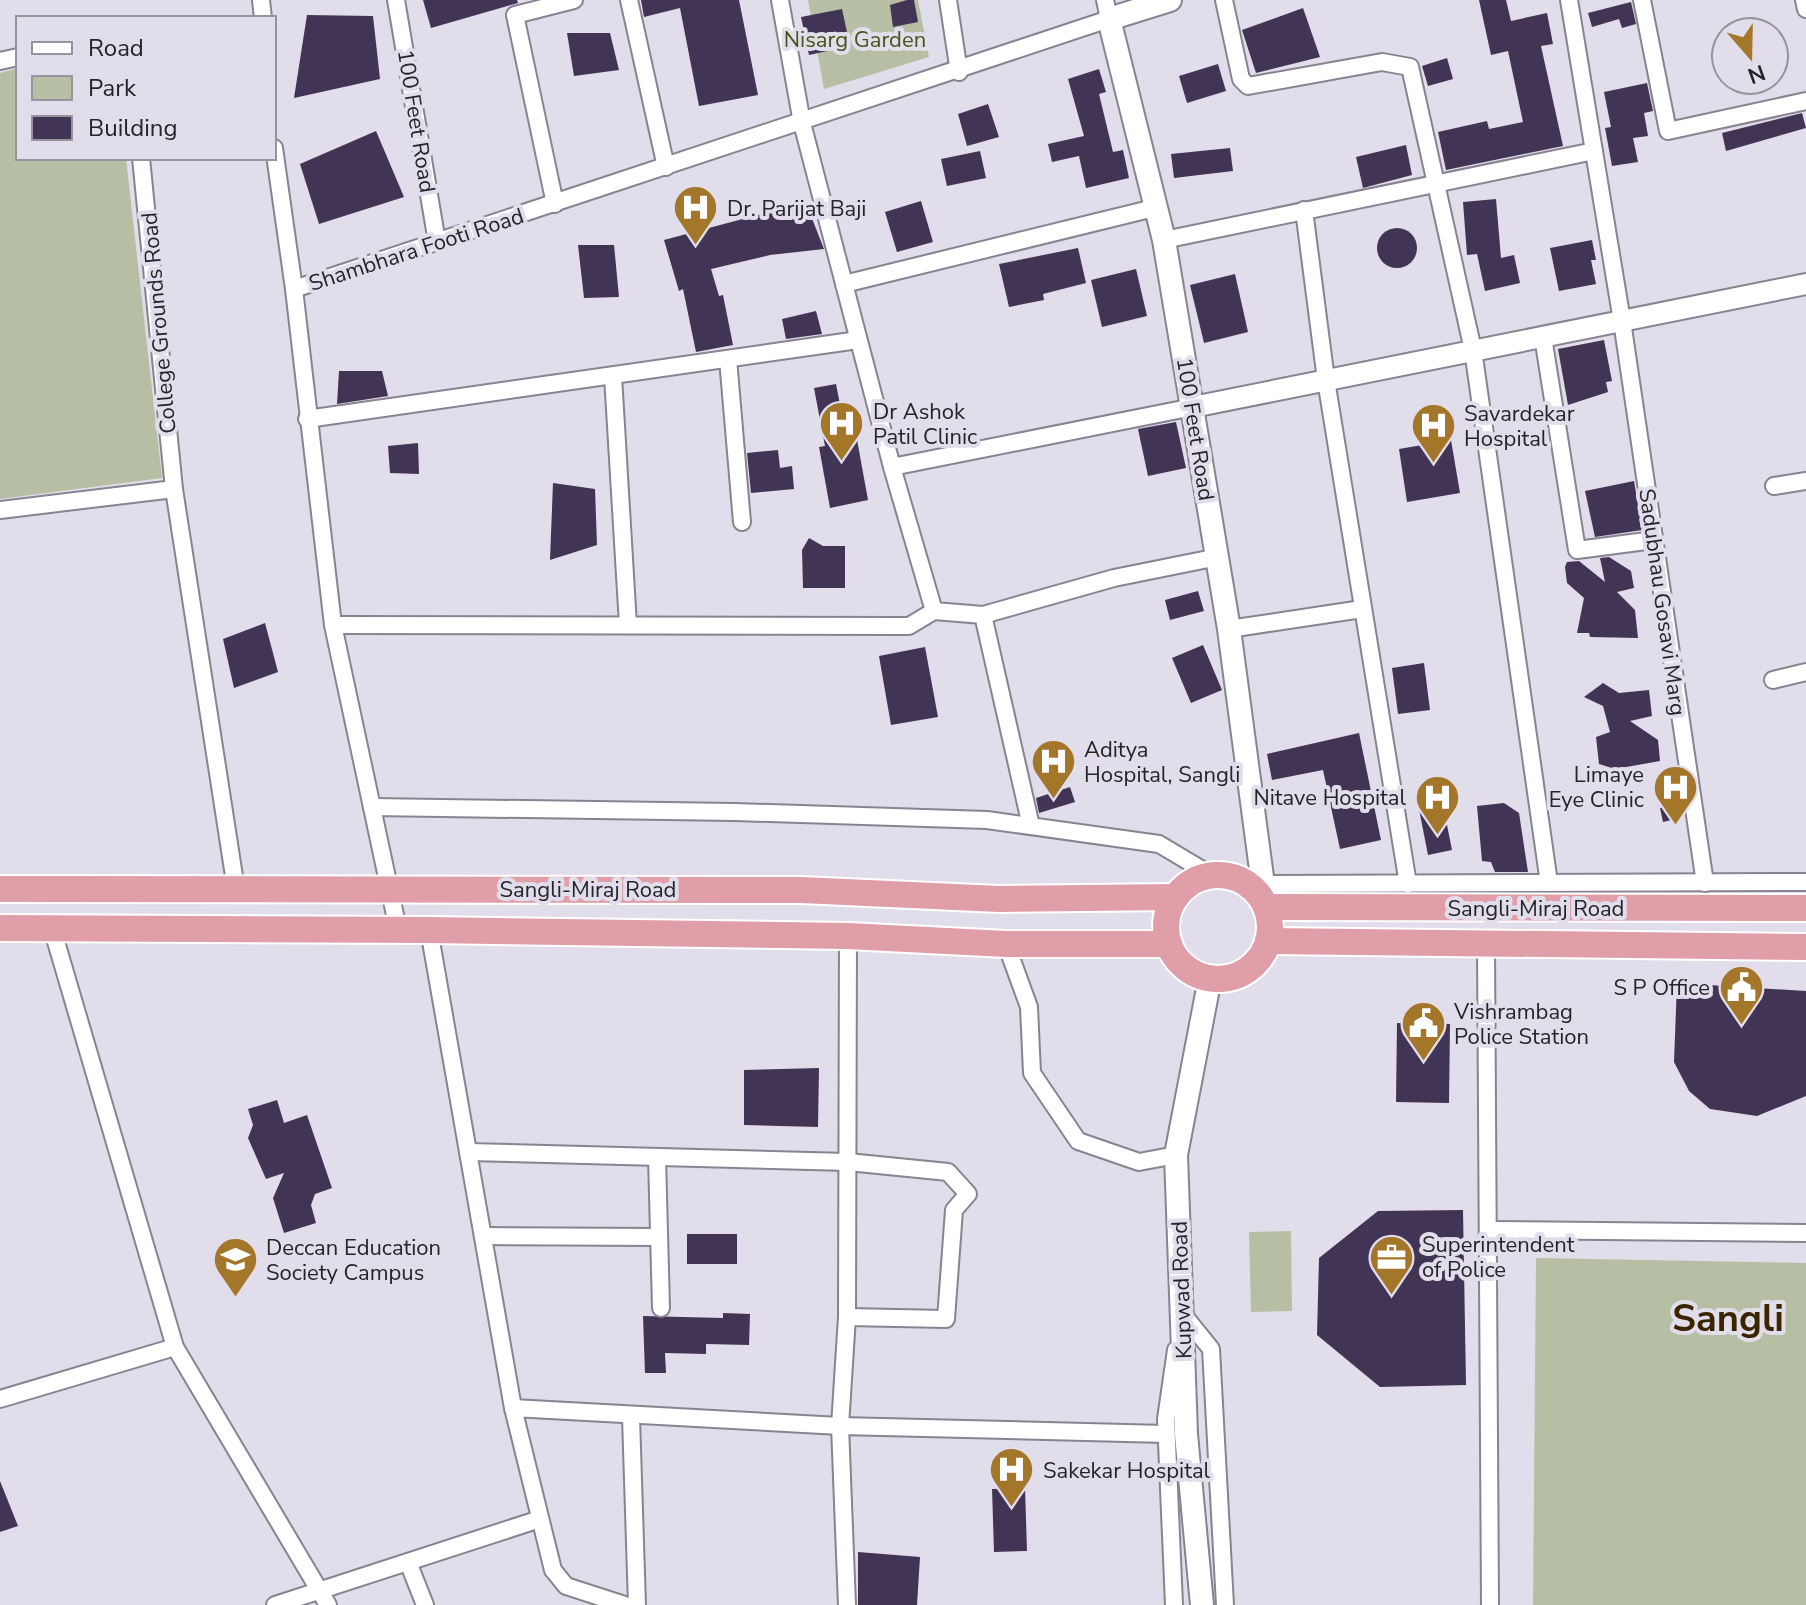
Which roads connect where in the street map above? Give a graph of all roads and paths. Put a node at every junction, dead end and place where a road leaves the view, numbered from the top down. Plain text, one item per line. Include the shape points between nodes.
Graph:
1 (396, 0) edge
2 (574, 0) edge
3 (629, 0) edge
4 (780, 0) edge
5 (948, 0) edge
6 (1170, 0) edge
7 (1224, 0) edge
8 (1569, 0) edge
9 (1642, 0) edge
10 (1804, 0) edge
11 (514, 7) edge
12 (1806, 9) edge
13 (1107, 10) edge
14 (959, 72) junction
15 (1806, 101) edge
16 (802, 123) junction
17 (1594, 151) junction
18 (141, 160) edge
19 (276, 160) edge
20 (666, 167) junction
21 (1435, 183) junction
22 (555, 204) junction
23 (1154, 208) junction
24 (1304, 210) junction
25 (1164, 240) junction
26 (437, 242) junction
27 (844, 284) junction
28 (1806, 284) edge
29 (294, 289) junction
30 (1622, 321) junction
31 (1543, 337) junction
32 (858, 340) junction
33 (1473, 350) junction
34 (728, 359) junction
35 (613, 376) junction
36 (1326, 380) junction
37 (1193, 407) junction
38 (307, 419) junction
39 (892, 467) junction
40 (1806, 481) edge
41 (1774, 486) dead end
42 (174, 489) junction
43 (0, 510) edge
44 (742, 522) dead end
45 (1654, 540) junction
46 (1218, 557) junction
47 (1362, 609) junction
48 (934, 611) junction
49 (983, 615) junction
50 (333, 625) junction
51 (628, 625) junction
52 (1229, 629) junction
53 (1806, 672) edge
54 (1806, 680) edge
55 (372, 807) junction
56 (1031, 826) junction
57 (1211, 875) junction
58 (1806, 882) edge
59 (1549, 883) junction
60 (1705, 883) junction
61 (1408, 884) junction
62 (0, 889) edge
63 (236, 889) junction
64 (390, 889) junction
65 (1265, 896) junction
66 (1176, 897) junction
67 (1806, 908) edge
68 (0, 928) edge
69 (52, 928) junction
70 (398, 929) junction
71 (429, 930) junction
72 (848, 936) junction
73 (1268, 941) junction
74 (1006, 944) junction
75 (1169, 944) junction
76 (1486, 944) junction
77 (1806, 947) edge
78 (1210, 978) junction
79 (468, 1152) junction
80 (1176, 1155) junction
81 (657, 1157) junction
82 (848, 1162) junction
83 (1488, 1230) junction
84 (1806, 1233) edge
85 (483, 1236) junction
86 (659, 1237) junction
87 (661, 1308) dead end
88 (1182, 1313) junction
89 (847, 1317) junction
90 (175, 1347) junction
91 (0, 1399) edge
92 (513, 1408) junction
93 (631, 1417) junction
94 (840, 1426) junction
95 (1176, 1434) junction
96 (540, 1519) junction
97 (408, 1562) junction
98 (325, 1598) edge
99 (280, 1604) edge
100 (425, 1605) edge
101 (625, 1605) edge
102 (637, 1605) edge
103 (847, 1605) edge
104 (1174, 1605) edge
105 (1202, 1605) edge
106 (1225, 1605) edge
107 (1490, 1605) edge

1 - 26 street, 100 Feet Road
2 - 11 street
3 - 20 street
4 - 16 street
5 - 14 street
6 - 13 main road
7 - 21 street via 1241,79 1248,86 1382,62 1410,67
8 - 17 street, Sadubhau Gosavi Marg
9 - 15 street via 1668,131
10 - 12 street
11 - 22 street
13 - 14 street, Shambhara Footi Road
13 - 23 main road, 100 Feet Road
14 - 16 street, Shambhara Footi Road
16 - 20 street, Shambhara Footi Road
16 - 27 street
17 - 21 street
17 - 30 street, Sadubhau Gosavi Marg
18 - 42 street, College Grounds Road
19 - 29 street
20 - 22 street, Shambhara Footi Road
21 - 24 street
21 - 33 street
22 - 26 street, Shambhara Footi Road
23 - 25 main road, 100 Feet Road
23 - 27 street
24 - 25 street
24 - 36 street
25 - 37 main road, 100 Feet Road
26 - 29 street, Shambhara Footi Road
27 - 32 street
28 - 30 street
29 - 38 street, Shambhara Footi Road
30 - 31 street
30 - 45 street, Sadubhau Gosavi Marg
31 - 33 street
31 - 45 street via 1577,550
32 - 34 street
32 - 39 street
33 - 36 street
33 - 59 street
34 - 35 street
34 - 44 street
35 - 38 street
35 - 51 street
36 - 37 street
36 - 47 street
37 - 39 street
37 - 46 main road, 100 Feet Road
38 - 50 street, Shambhara Footi Road
39 - 48 street
40 - 41 street
42 - 43 street
42 - 63 street, College Grounds Road
45 - 60 street, Sadubhau Gosavi Marg
46 - 49 street via 1114,578
46 - 52 main road, 100 Feet Road
47 - 52 street
47 - 61 street
48 - 49 street
48 - 51 street via 909,626
49 - 56 street
50 - 51 street
50 - 55 street, Shambhara Footi Road
52 - 65 main road, 100 Feet Road
53 - 54 street via 1773,680
55 - 56 street via 735,812
55 - 64 street, Shambhara Footi Road
56 - 57 street via 1159,844
57 - 65 highway via 1244,882
57 - 66 highway via 1195,880
58 - 60 street
59 - 60 street
59 - 61 street
61 - 65 street
62 - 63 highway, Sangli-Miraj Road
63 - 64 highway, Sangli-Miraj Road
64 - 66 highway, Sangli-Miraj Road
64 - 70 street, Shambhara Footi Road
65 - 67 highway, Sangli-Miraj Road
65 - 73 highway
66 - 75 highway via 1166,920
68 - 69 highway, Sangli-Miraj Road
69 - 70 highway, Sangli-Miraj Road
69 - 90 street
70 - 71 highway, Sangli-Miraj Road
71 - 72 highway, Sangli-Miraj Road
71 - 79 street
72 - 74 highway, Sangli-Miraj Road
72 - 82 street
73 - 76 highway, Sangli-Miraj Road
73 - 78 highway via 1249,969 1233,977
74 - 75 highway, Sangli-Miraj Road
74 - 80 street via 1029,1007 1032,1073 1078,1141 1139,1162
75 - 78 highway via 1183,967
76 - 77 highway, Sangli-Miraj Road
76 - 83 street
78 - 80 main road, Kupwad Road
79 - 81 street
79 - 85 street
80 - 88 main road, Kupwad Road
81 - 82 street
81 - 86 street
82 - 89 street
82 - 89 street via 948,1172 968,1194 954,1210 946,1319
83 - 84 street
83 - 107 street
85 - 86 street
85 - 92 street
86 - 87 street
88 - 95 main road, Kupwad Road
88 - 106 street via 1211,1349
89 - 94 street
90 - 91 street
90 - 98 street
92 - 93 street
92 - 96 street
93 - 94 street
93 - 102 street
94 - 95 street
94 - 103 street
95 - 104 street
95 - 105 main road, Kupwad Road
96 - 97 street
96 - 101 street via 553,1570 566,1586
97 - 98 street
97 - 100 street
98 - 99 street

